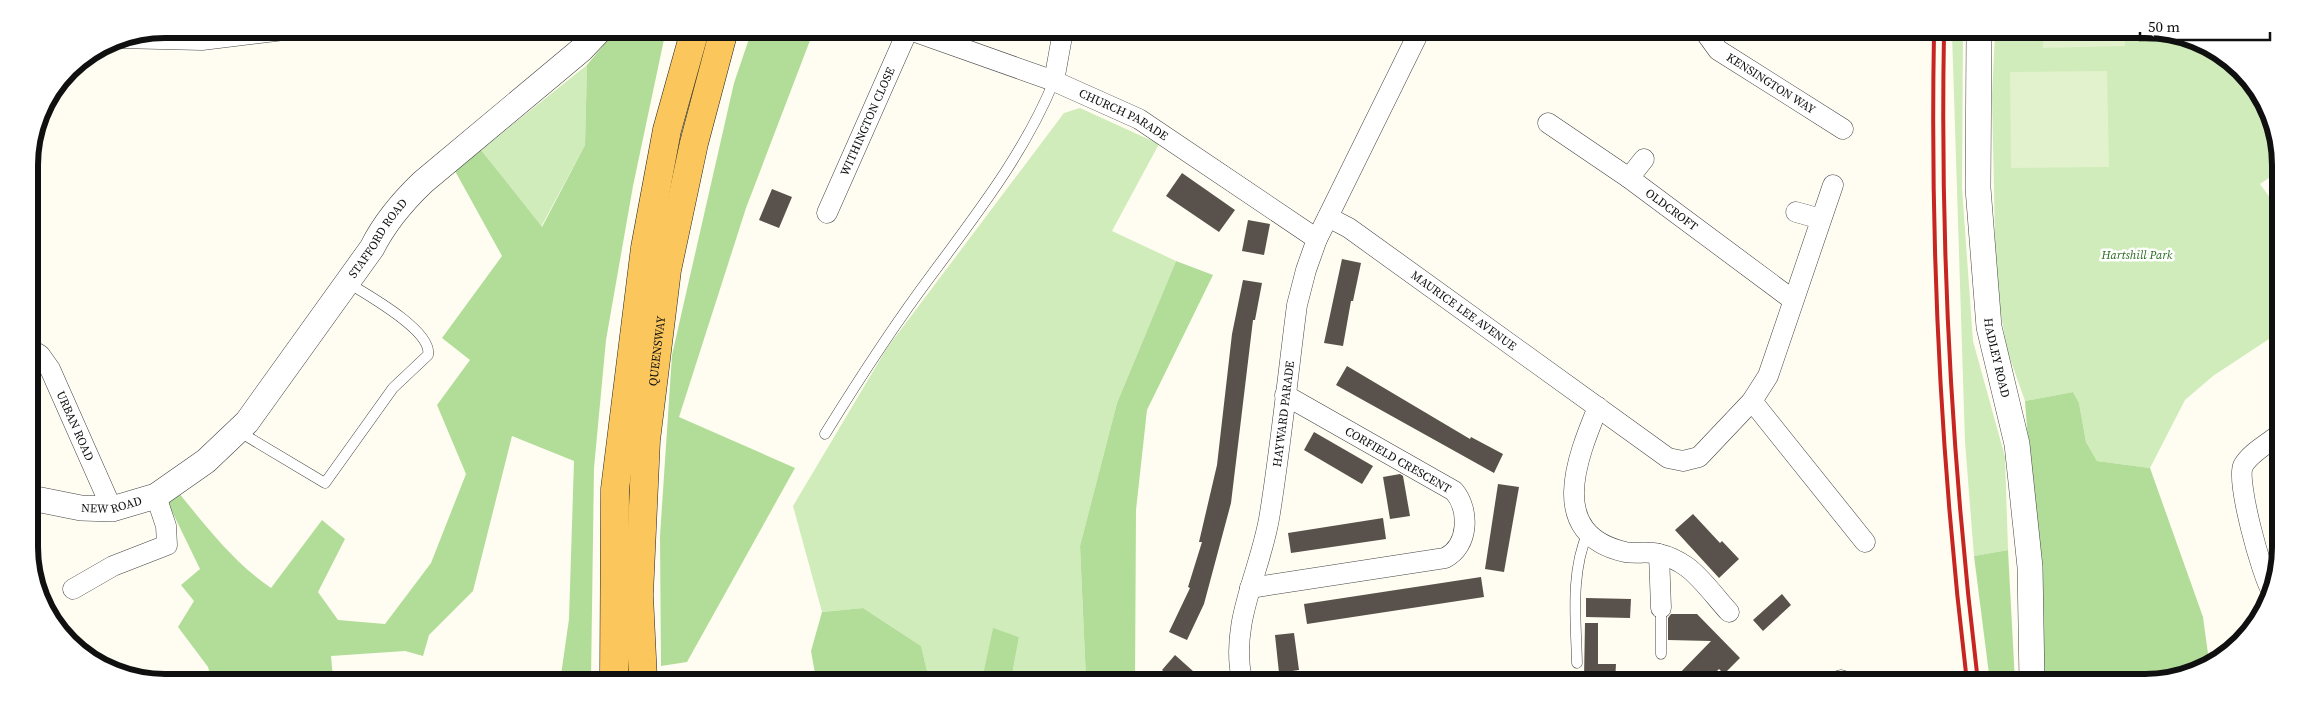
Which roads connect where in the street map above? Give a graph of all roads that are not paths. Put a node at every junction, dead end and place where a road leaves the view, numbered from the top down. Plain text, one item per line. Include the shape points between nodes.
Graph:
1 (239, 38) edge
2 (592, 38) edge
3 (693, 38) edge
4 (722, 38) edge
5 (905, 38) edge
6 (932, 38) edge
7 (1062, 38) edge
8 (1417, 38) edge
9 (1709, 38) edge
10 (1978, 38) edge
11 (150, 39) edge
12 (1054, 81) junction
13 (1548, 123) dead end
14 (1843, 129) dead end
15 (1644, 158) dead end
16 (1629, 178) junction
17 (1833, 185) dead end
18 (1796, 212) dead end
19 (827, 213) dead end
20 (1328, 217) junction
21 (1821, 219) junction
22 (1318, 239) junction
23 (348, 283) junction
24 (1793, 300) junction
25 (38, 354) edge
26 (1285, 395) junction
27 (1752, 401) junction
28 (1598, 407) junction
29 (238, 432) junction
30 (826, 434) dead end
31 (2272, 440) edge
32 (185, 474) joint
33 (156, 496) junction
34 (38, 499) edge
35 (112, 509) junction
36 (1588, 532) junction
37 (1865, 542) dead end
38 (1659, 554) junction
39 (2268, 579) edge
40 (1250, 588) junction
41 (73, 589) dead end
42 (1661, 608) joint
43 (1729, 612) dead end
44 (1660, 654) dead end
45 (1577, 663) dead end
46 (1241, 673) edge
47 (2032, 673) edge
48 (614, 674) edge
49 (642, 674) edge

1 - 11 street
2 - 23 street, STAFFORD ROAD via 407,198 383,226
3 - 48 highway, QUEENSWAY via 668,130 645,248 615,489
4 - 49 highway, QUEENSWAY via 694,143 667,270 646,440 639,595
5 - 19 street, WITHINGTON CLOSE
6 - 12 street, CHURCH PARADE
7 - 12 street
8 - 20 street
9 - 14 street, KENSINGTON WAY via 1718,50
10 - 47 street, HADLEY ROAD via 1978,188 1989,327 2017,444 2030,567
12 - 22 street, CHURCH PARADE via 1146,122
12 - 30 lane via 1042,111 987,202 868,364
13 - 16 street, OLDCROFT
15 - 16 street
16 - 24 street, OLDCROFT
17 - 21 street
18 - 21 street
20 - 22 street, HAYWARD PARADE
20 - 28 street, MAURICE LEE AVENUE via 1349,228
21 - 24 street
22 - 26 street, HAYWARD PARADE via 1298,305
23 - 29 street, STAFFORD ROAD
23 - 29 lane via 406,321 427,345 428,355 393,388 326,483
24 - 27 street via 1768,376
25 - 35 street, URBAN ROAD via 50,369
26 - 40 street, HAYWARD PARADE via 1270,515
26 - 40 street, CORFIELD CRESCENT via 1454,491 1464,510 1461,544 1454,554 1445,558
27 - 28 street via 1699,457 1683,461 1668,458
27 - 37 street
28 - 36 street via 1579,454 1573,489 1576,517
29 - 32 street, STAFFORD ROAD via 206,461
31 - 39 street via 2243,466 2241,480 2250,523
32 - 33 street, NEW ROAD
33 - 35 street, NEW ROAD
33 - 41 street via 166,526 167,545 113,566
34 - 35 street, NEW ROAD via 82,508
36 - 38 street via 1603,544 1626,552
36 - 45 lane via 1579,556
38 - 42 street
38 - 43 street via 1688,568
40 - 46 street, HAYWARD PARADE via 1238,644
42 - 44 lane

